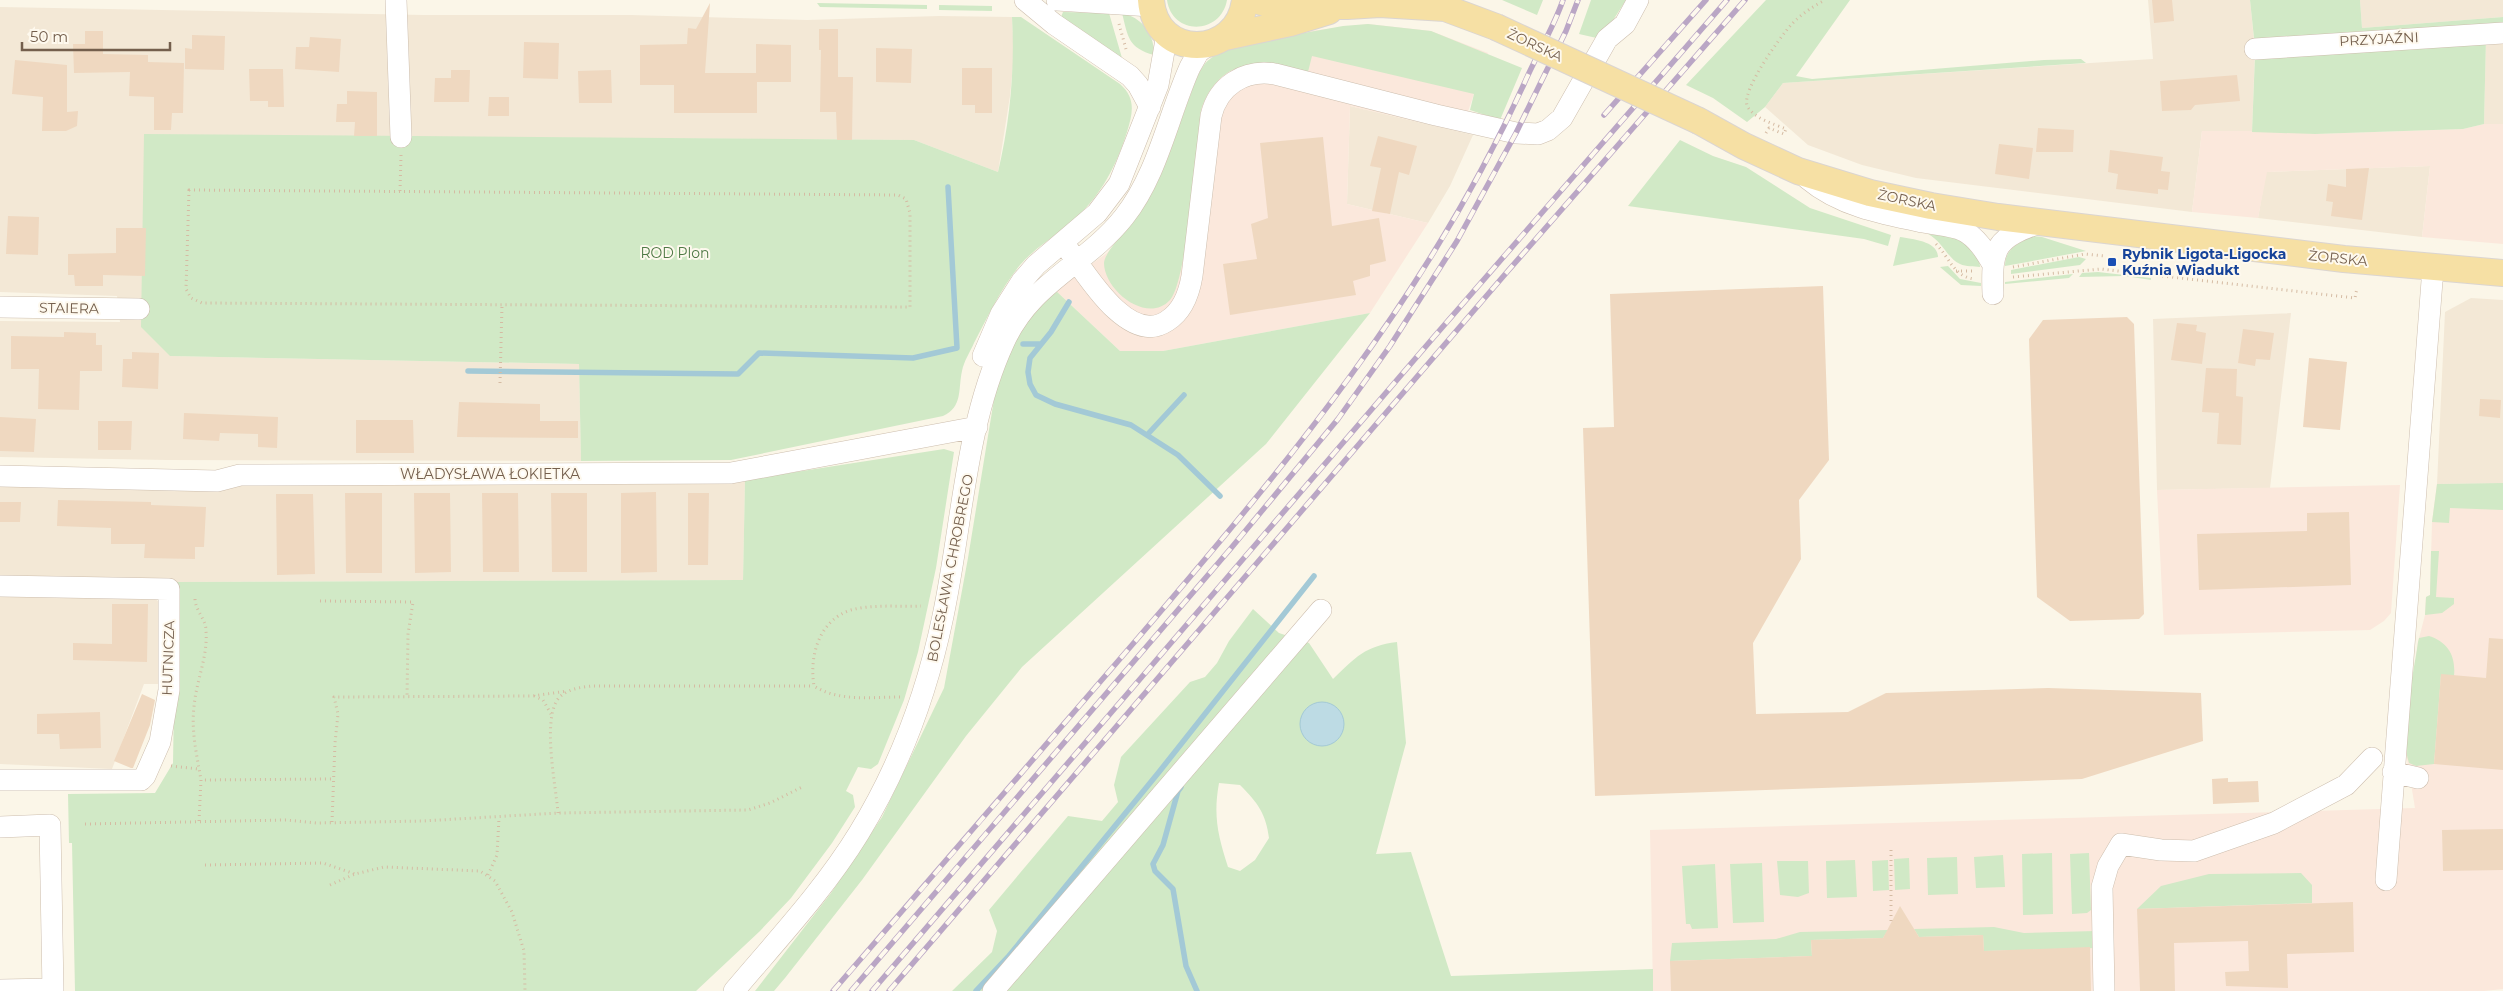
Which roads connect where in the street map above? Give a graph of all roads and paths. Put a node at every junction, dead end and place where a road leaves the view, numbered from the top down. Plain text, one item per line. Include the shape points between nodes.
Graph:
1 (396, 0) edge
2 (1026, 0) edge
3 (1057, 0) edge
4 (1246, 0) edge
5 (1255, 0) edge
6 (1638, 0) edge
7 (1825, 0) edge
8 (1151, 3) edge
9 (1440, 4) edge
10 (1346, 6) junction
11 (1117, 18) dead end
12 (2503, 33) edge
13 (1167, 34) junction
14 (1216, 41) junction
15 (2255, 48) dead end
16 (1127, 51) dead end
17 (1150, 107) junction
18 (1766, 133) dead end
19 (401, 137) joint
20 (1798, 171) junction
21 (400, 191) junction
22 (2042, 222) junction
23 (1063, 242) junction
24 (2105, 256) dead end
25 (1077, 261) junction
26 (2433, 268) junction
27 (2503, 273) edge
28 (1992, 276) junction
29 (2357, 288) dead end
30 (502, 305) junction
31 (0, 307) edge
32 (139, 309) dead end
33 (500, 383) dead end
34 (977, 422) junction
35 (0, 476) edge
36 (0, 586) edge
37 (195, 600) dead end
38 (320, 601) dead end
39 (921, 606) dead end
40 (1321, 610) dead end
41 (814, 686) junction
42 (572, 690) junction
43 (533, 696) junction
44 (407, 697) junction
45 (908, 698) dead end
46 (552, 716) junction
47 (2372, 758) dead end
48 (150, 764) junction
49 (199, 769) junction
50 (2393, 772) junction
51 (2418, 778) dead end
52 (333, 779) junction
53 (0, 780) edge
54 (201, 780) junction
55 (802, 787) dead end
56 (558, 813) junction
57 (499, 818) junction
58 (199, 821) junction
59 (332, 822) junction
60 (85, 824) dead end
61 (0, 827) edge
62 (1891, 850) dead end
63 (205, 865) dead end
64 (355, 874) junction
65 (488, 875) junction
66 (2386, 880) dead end
67 (330, 885) dead end
68 (1891, 923) dead end
69 (0, 990) edge
70 (53, 990) edge
71 (525, 991) edge
72 (734, 991) edge
73 (994, 991) edge
74 (2104, 991) edge

1 - 19 street
2 - 17 street via 1054,24 1130,76
3 - 8 street
4 - 14 main road via 1241,18
5 - 10 main road, ŻORSKA via 1272,5
6 - 25 street via 1625,24 1607,39 1562,118 1548,130 1529,136 1350,95 1275,74 1254,74 1237,80 1222,91 1213,109 1192,276 1186,298 1177,313 1157,326 1129,320 1106,301
7 - 18 path via 1791,25 1771,51 1747,94 1748,106 1755,114 1786,129 1784,134 1769,128
8 - 13 main road via 1157,22
9 - 10 main road, ŻORSKA
9 - 20 main road, ŻORSKA, bridge via 1700,121
10 - 14 main road, ŻORSKA
11 - 16 path
12 - 15 street, PRZYJAŹNI
13 - 14 main road via 1189,44
13 - 17 street, BOLESŁAWA CHROBREGO via 1162,70
14 - 25 street, BOLESŁAWA CHROBREGO via 1198,53 1190,67 1142,190 1111,231
17 - 23 street, BOLESŁAWA CHROBREGO via 1114,194
19 - 21 path
20 - 22 main road, ŻORSKA via 1892,198 1969,213
20 - 28 street via 1839,199 1875,211 1964,231 1983,248
21 - 30 path via 189,190 187,293 202,303
21 - 30 path via 889,195 902,197 909,207 910,307
22 - 26 main road, ŻORSKA
22 - 28 street via 2004,240
23 - 25 street
23 - 34 street, BOLESŁAWA CHROBREGO via 1022,281 992,332 978,379
24 - 28 path via 2085,254
25 - 34 street, BOLESŁAWA CHROBREGO via 1039,291 1016,319 998,354
26 - 27 main road, ŻORSKA
26 - 50 street
28 - 28 path via 1956,271 1967,278
28 - 29 path via 2101,269 2355,298
30 - 33 path
31 - 32 street, STAIERA
34 - 35 street, WŁADYSŁAWA ŁOKIETKA via 731,473 240,475 217,481
34 - 72 street, BOLESŁAWA CHROBREGO via 938,641 924,694 904,744 852,843 813,896
36 - 48 street, HUTNICZA via 169,589 169,690 160,742
37 - 49 path via 206,630 206,649 194,707 194,739
38 - 44 path via 413,602 408,634
39 - 41 path via 861,608 839,615 823,632 813,654
40 - 73 street
41 - 42 path via 593,686
41 - 45 path via 825,694 838,696
42 - 43 path
42 - 46 path via 560,698
43 - 44 path
43 - 46 path via 543,700
44 - 52 path via 334,697 338,714
46 - 56 path via 552,771
47 - 74 street via 2346,785 2274,823 2194,851 2121,844 2108,866 2102,887
48 - 49 path
48 - 53 street, HUTNICZA via 141,780
49 - 54 path
50 - 51 street
50 - 66 street
52 - 54 path
52 - 59 path
54 - 58 path
55 - 56 path via 748,810
56 - 57 path
57 - 59 path
57 - 65 path via 498,855
58 - 59 path
58 - 60 path
61 - 70 street via 50,825
62 - 68 path
63 - 64 path via 323,863
64 - 65 path via 384,867 469,869
64 - 67 path
65 - 71 path via 507,899 519,933 526,962
69 - 70 street

